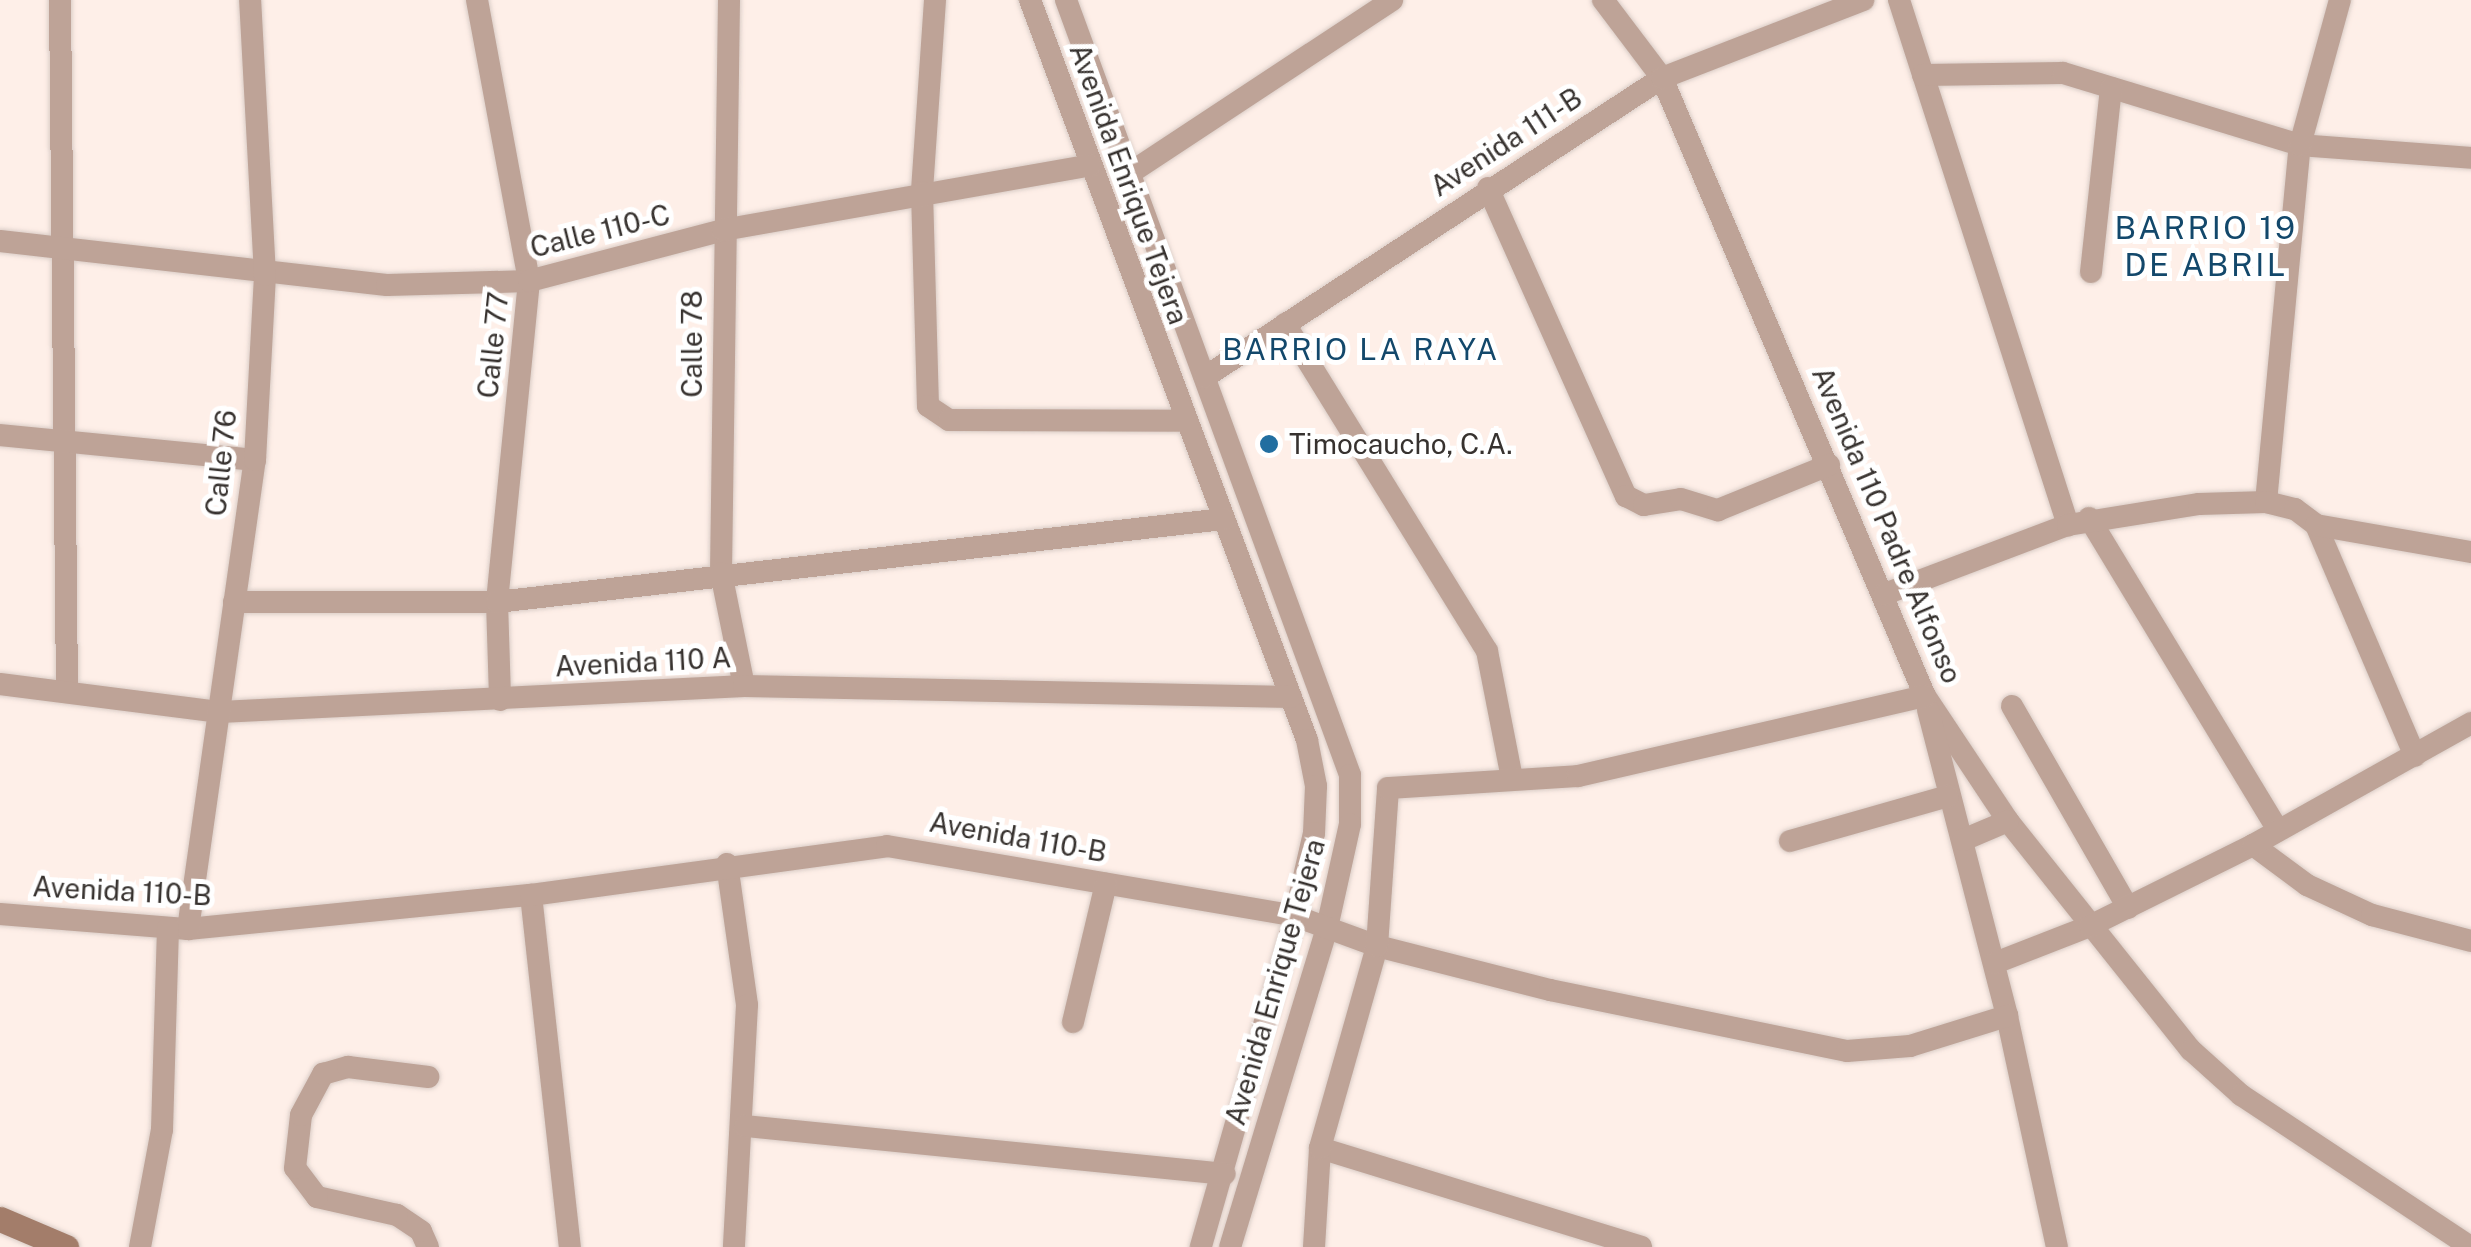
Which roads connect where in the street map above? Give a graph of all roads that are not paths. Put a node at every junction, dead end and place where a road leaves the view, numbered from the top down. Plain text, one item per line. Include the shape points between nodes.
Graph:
1 (60, 0) edge
2 (250, 0) edge
3 (477, 0) edge
4 (729, 0) edge
5 (936, 0) edge
6 (1030, 0) edge
7 (1066, 0) edge
8 (1392, 0) edge
9 (1603, 0) edge
10 (1863, 0) edge
11 (1899, 0) edge
12 (2340, 0) edge
13 (1923, 76) junction
14 (1662, 78) junction
15 (2110, 88) junction
16 (2300, 145) junction
17 (2471, 158) edge
18 (1090, 165) junction
19 (1130, 174) junction
20 (1488, 188) junction
21 (922, 192) junction
22 (723, 230) junction
23 (0, 241) edge
24 (67, 246) junction
25 (2091, 272) dead end
26 (266, 275) junction
27 (529, 281) junction
28 (1285, 324) junction
29 (1205, 377) junction
30 (1184, 421) junction
31 (0, 435) edge
32 (63, 441) junction
33 (254, 460) junction
34 (1829, 466) junction
35 (2266, 502) junction
36 (1223, 518) junction
37 (2079, 522) junction
38 (2316, 526) junction
39 (2471, 552) edge
40 (721, 572) junction
41 (1885, 594) junction
42 (234, 602) junction
43 (497, 602) junction
44 (0, 684) edge
45 (744, 686) junction
46 (66, 692) junction
47 (1925, 696) junction
48 (1290, 697) junction
49 (500, 700) junction
50 (2012, 706) dead end
51 (220, 712) junction
52 (2471, 723) edge
53 (2414, 756) junction
54 (1512, 778) junction
55 (1948, 796) junction
56 (2008, 821) junction
57 (2278, 830) junction
58 (1962, 840) junction
59 (1790, 841) dead end
60 (2253, 846) junction
61 (727, 864) junction
62 (1106, 884) junction
63 (531, 895) junction
64 (2128, 908) junction
65 (0, 914) edge
66 (1296, 916) junction
67 (2090, 926) junction
68 (1327, 928) junction
69 (178, 929) junction
70 (2471, 941) edge
71 (1377, 946) junction
72 (1994, 964) junction
73 (2008, 1016) junction
74 (1073, 1022) dead end
75 (428, 1077) dead end
76 (745, 1126) junction
77 (1320, 1148) junction
78 (1225, 1174) junction
79 (0, 1219) edge
80 (66, 1247) edge
81 (140, 1247) edge
82 (428, 1247) edge
83 (570, 1247) edge
84 (734, 1247) edge
85 (1201, 1247) edge
86 (1230, 1247) edge
87 (1314, 1247) edge
88 (1641, 1247) edge
89 (2058, 1247) edge
90 (2470, 1247) edge

1 - 24 street
2 - 26 street, Calle 76
3 - 27 street, Calle 77
4 - 22 street, Calle 78
5 - 21 street
6 - 18 street, Avenida Enrique Tejera
7 - 19 street, Avenida Enrique Tejera
8 - 19 street
9 - 14 street, Avenida 110 Padre Alfonso
10 - 14 street, Avenida 111-B
11 - 13 street
12 - 16 street
13 - 15 street via 2050,72
13 - 37 street
14 - 20 street, Avenida 111-B
14 - 34 street, Avenida 110 Padre Alfonso
15 - 16 street
15 - 25 street
16 - 17 street
16 - 35 street
18 - 21 street, Calle 110-C
18 - 30 street, Avenida Enrique Tejera
19 - 29 street, Avenida Enrique Tejera
20 - 28 street, Avenida 111-B
20 - 34 street via 1626,496 1644,505 1681,499 1718,510
21 - 22 street, Calle 110-C
21 - 30 street via 924,390 937,416
22 - 27 street, Calle 110-C
22 - 40 street, Calle 78
23 - 24 street, Calle 110-C
24 - 26 street, Calle 110-C
24 - 32 street
26 - 27 street, Calle 110-C via 387,285
26 - 33 street, Calle 76
27 - 43 street, Calle 77
28 - 29 street, Avenida 111-B
28 - 54 street via 1488,651
29 - 68 street, Avenida Enrique Tejera via 1350,775 1350,824
30 - 36 street, Avenida Enrique Tejera
31 - 32 street
32 - 33 street
32 - 46 street
33 - 42 street, Calle 76
34 - 41 street, Avenida 110 Padre Alfonso
35 - 37 street
35 - 38 street via 2294,508
36 - 40 street
36 - 48 street, Avenida Enrique Tejera
37 - 41 street
37 - 57 street
38 - 39 street
38 - 53 street
40 - 43 street
40 - 45 street, Calle 78
41 - 47 street, Avenida 110 Padre Alfonso
42 - 43 street
42 - 51 street, Calle 76
43 - 49 street, Calle 77
44 - 46 street, Avenida 110 A
45 - 48 street, Avenida 110 A
45 - 49 street, Avenida 110 A
46 - 51 street, Avenida 110 A
47 - 54 street via 1578,776
47 - 55 street
47 - 56 street, Avenida 110 Padre Alfonso
48 - 66 street, Avenida Enrique Tejera via 1316,786 1314,833
49 - 51 street, Avenida 110 A
50 - 64 street
51 - 69 street, Calle 76
52 - 53 street
53 - 57 street
54 - 71 street via 1402,783 1385,794
55 - 58 street
55 - 59 street
56 - 58 street
56 - 67 street, Avenida 110 Padre Alfonso
57 - 60 street
58 - 72 street
60 - 64 street
60 - 70 street via 2306,885 2372,916
61 - 62 street, Avenida 110-B via 887,846
61 - 63 street, Avenida 110-B
61 - 76 street via 747,1005
62 - 66 street, Avenida 110-B
62 - 74 street
63 - 69 street, Avenida 110-B
63 - 83 street
64 - 67 street
65 - 69 street, Avenida 110-B
66 - 68 street, Avenida 110-B
66 - 78 street, Avenida Enrique Tejera
67 - 72 street
67 - 90 street, Avenida 110 Padre Alfonso via 2191,1050 2241,1095
68 - 71 street, Avenida 110-B
68 - 86 street, Avenida Enrique Tejera
69 - 81 street, Calle 76 via 162,1130
71 - 73 street, Avenida 110-B via 1550,990 1847,1051 1910,1046
71 - 77 street
72 - 73 street
73 - 89 street
75 - 82 street via 348,1067 322,1074 301,1115 294,1168 318,1198 397,1215 421,1231
76 - 78 street
76 - 84 street
77 - 87 street
77 - 88 street
78 - 85 street, Avenida Enrique Tejera
79 - 80 main road

